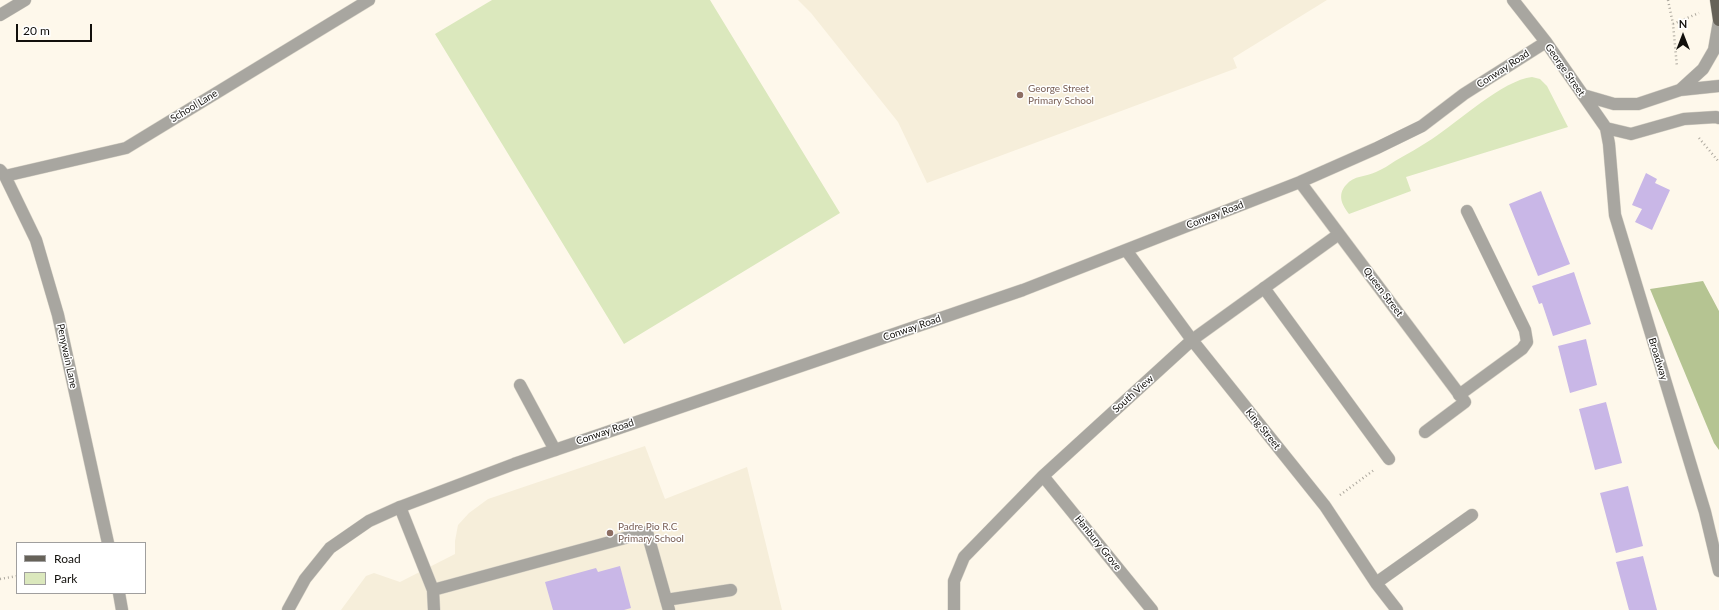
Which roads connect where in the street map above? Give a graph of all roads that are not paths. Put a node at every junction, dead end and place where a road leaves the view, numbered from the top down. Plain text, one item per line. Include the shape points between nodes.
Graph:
1 (25, 0) edge
2 (369, 0) edge
3 (1513, 0) edge
4 (1716, 2) edge
5 (0, 15) edge
6 (1719, 21) edge
7 (1546, 42) junction
8 (1719, 86) edge
9 (1680, 90) junction
10 (1583, 95) junction
11 (1719, 118) edge
12 (1606, 128) junction
13 (1609, 144) joint
14 (2, 172) edge
15 (1300, 182) junction
16 (1467, 211) dead end
17 (1339, 234) junction
18 (1126, 250) junction
19 (1264, 288) junction
20 (1192, 340) junction
21 (520, 385) dead end
22 (1462, 399) junction
23 (1425, 432) dead end
24 (555, 450) junction
25 (1389, 459) dead end
26 (1043, 476) junction
27 (400, 507) junction
28 (1472, 515) dead end
29 (108, 542) edge
30 (1716, 545) edge
31 (1719, 571) edge
32 (1376, 583) junction
33 (433, 590) junction
34 (730, 590) dead end
35 (119, 594) edge
36 (667, 605) edge
37 (122, 610) edge
38 (288, 610) edge
39 (434, 610) edge
40 (954, 610) edge
41 (1152, 610) edge
42 (1397, 610) edge

1 - 5 street
2 - 14 street, School Lane via 126,148
3 - 7 street, George Street
4 - 6 main road
6 - 9 street via 1714,50 1704,69
7 - 10 street, George Street
7 - 15 street, Conway Road via 1464,94 1422,126
8 - 9 street
9 - 10 street via 1638,104 1614,104
10 - 12 street, George Street
11 - 12 street via 1684,119 1631,134
12 - 13 street, George Street
13 - 30 street, Broadway via 1615,215
14 - 29 street, Penywain Lane via 36,240 58,315
15 - 17 street, Queen Street
15 - 18 street, Conway Road
16 - 22 street via 1525,330 1527,342
17 - 19 street, South View
17 - 22 street, Queen Street
18 - 20 street, King Street
18 - 24 street, Conway Road via 1023,290
19 - 20 street, South View
19 - 25 street
20 - 26 street, South View
20 - 32 street, King Street via 1325,506
21 - 24 street
22 - 23 street
24 - 27 street, Conway Road
26 - 40 street, South View via 964,557 954,581
26 - 41 street, Hanbury Grove
27 - 33 street
27 - 38 street, Conway Road via 369,521 330,548 305,579
28 - 32 street
30 - 31 street, Broadway
32 - 42 street, King Street
33 - 36 street via 647,532
33 - 39 street
34 - 36 street
35 - 37 street

